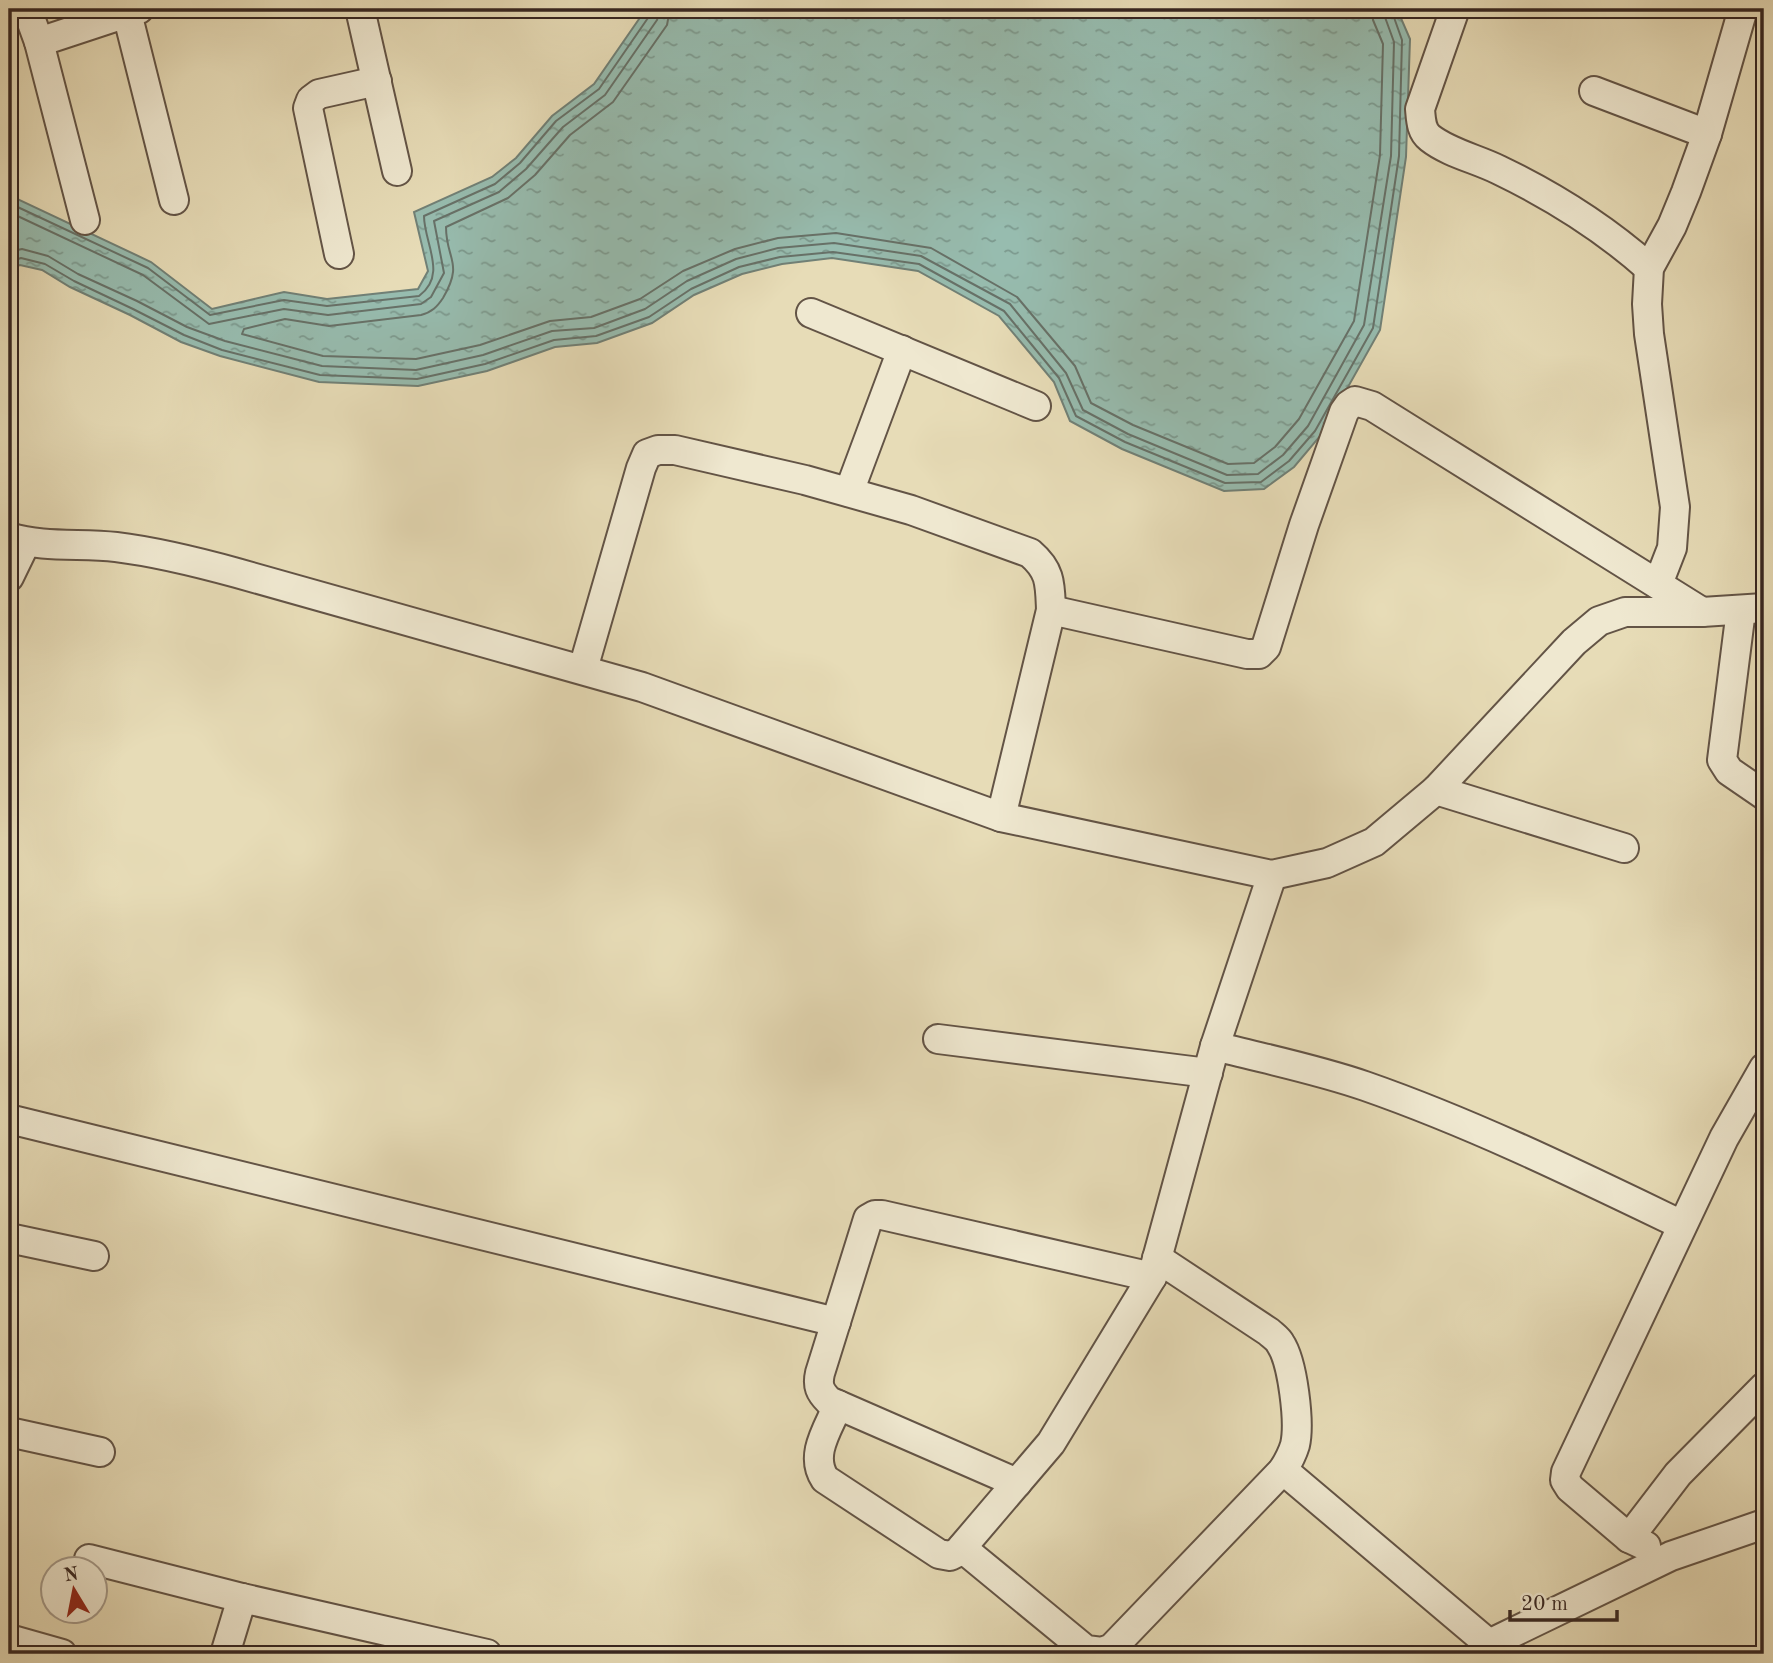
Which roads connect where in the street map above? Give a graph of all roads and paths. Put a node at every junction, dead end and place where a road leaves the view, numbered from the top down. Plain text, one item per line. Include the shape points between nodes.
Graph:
1 (27, 9) edge
2 (360, 9) edge
3 (1455, 9) edge
4 (1743, 9) edge
5 (133, 11) edge
6 (39, 42) junction
7 (377, 81) junction
8 (1594, 91) dead end
9 (1707, 134) junction
10 (397, 171) dead end
11 (174, 200) dead end
12 (85, 220) dead end
13 (339, 254) dead end
14 (1649, 268) junction
15 (811, 313) dead end
16 (902, 350) junction
17 (1036, 406) dead end
18 (849, 492) junction
19 (17, 540) edge
20 (9, 577) edge
21 (1658, 584) junction
22 (1752, 609) edge
23 (1051, 611) junction
24 (1702, 612) junction
25 (583, 670) junction
26 (1436, 790) junction
27 (1764, 795) edge
28 (1001, 817) junction
29 (1623, 848) dead end
30 (1272, 875) junction
31 (938, 1039) dead end
32 (1212, 1060) junction
33 (1764, 1068) edge
34 (9, 1119) edge
35 (1682, 1224) junction
36 (9, 1238) edge
37 (94, 1255) dead end
38 (1154, 1268) junction
39 (835, 1322) junction
40 (1764, 1387) edge
41 (838, 1405) junction
42 (9, 1432) edge
43 (100, 1452) dead end
44 (1283, 1470) junction
45 (1017, 1483) junction
46 (1764, 1524) edge
47 (1629, 1538) junction
48 (962, 1548) junction
49 (1671, 1556) junction
50 (108, 1564) edge
51 (242, 1598) junction
52 (9, 1639) edge
53 (1486, 1649) edge
54 (62, 1654) edge
55 (225, 1654) edge
56 (487, 1654) edge

1 - 6 street
2 - 7 street
3 - 14 street via 1420,108 1421,125 1428,137 1563,204
4 - 9 street
5 - 6 street
5 - 11 street
6 - 12 street
7 - 10 street
7 - 13 street via 318,93 308,108
8 - 9 street
9 - 14 street via 1672,226
14 - 21 street via 1649,334 1675,507 1672,548
15 - 16 street
16 - 17 street
16 - 18 street
18 - 23 street via 1030,554 1043,564 1050,583
18 - 25 street via 675,450 647,454
19 - 20 street
19 - 25 street via 175,557
21 - 23 street via 1372,406 1355,401 1344,412 1270,637 1259,654
21 - 24 street
22 - 24 street
22 - 27 street via 1722,760 1729,771
23 - 28 street
24 - 26 street via 1625,612 1598,621
25 - 28 street via 642,687
26 - 29 street
26 - 30 street via 1374,842 1327,863
28 - 30 street
30 - 32 street
31 - 32 street
32 - 35 street via 1362,1085 1530,1152
32 - 38 street
33 - 35 street
34 - 39 street
35 - 47 street via 1566,1472 1570,1488
36 - 37 street
38 - 39 street via 875,1215 863,1230
38 - 44 street via 1269,1332 1280,1343 1288,1360 1296,1420 1295,1443
38 - 45 street via 1051,1443
39 - 41 street via 818,1383 822,1393
40 - 47 street via 1678,1474
41 - 45 street
41 - 48 street via 818,1454 818,1468 825,1479 940,1554 950,1556
42 - 43 street
44 - 48 street via 1112,1648 1102,1652 1086,1650
44 - 53 street
45 - 48 street
46 - 49 street
47 - 49 street
49 - 53 street
50 - 51 street
51 - 55 street
51 - 56 street
52 - 54 street

